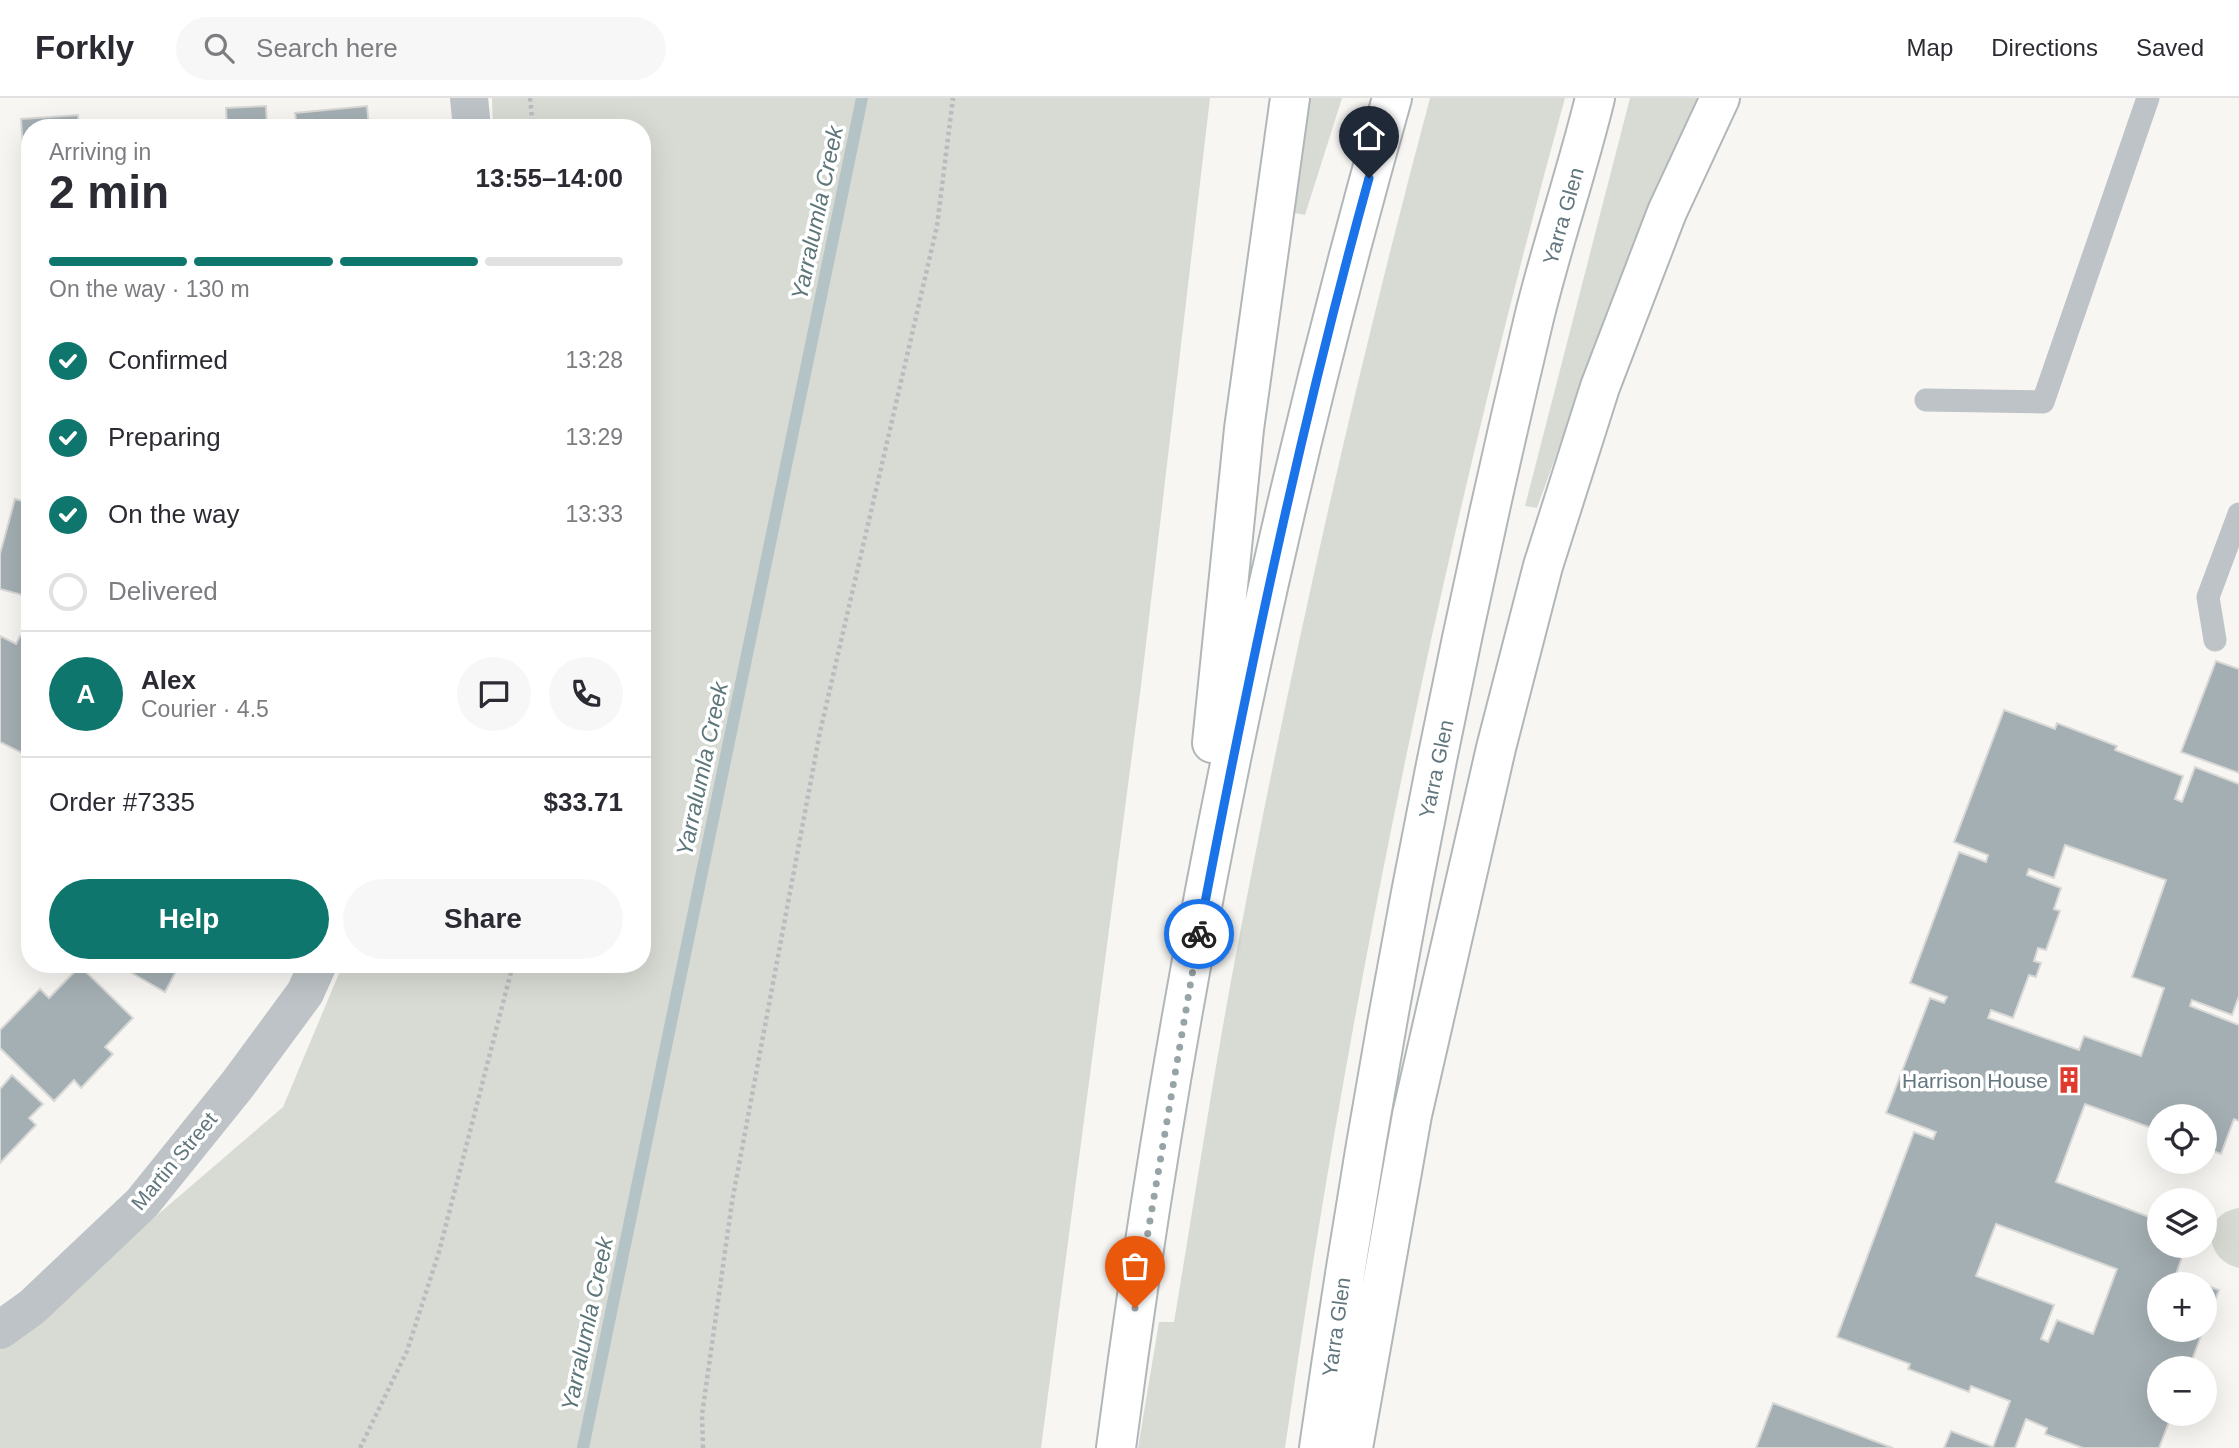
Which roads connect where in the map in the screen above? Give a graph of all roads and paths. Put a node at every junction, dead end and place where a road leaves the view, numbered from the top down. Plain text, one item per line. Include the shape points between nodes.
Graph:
1 (469, 98) edge
2 (530, 98) edge
3 (953, 98) edge
4 (1290, 98) edge
5 (1392, 98) edge
6 (1595, 98) edge
7 (1720, 98) edge
8 (2148, 98) edge
9 (471, 119) edge
10 (532, 119) edge
11 (1926, 400) dead end
12 (2239, 514) edge
13 (2215, 640) dead end
14 (313, 973) edge
15 (511, 973) edge
16 (1180, 1031) junction
17 (0, 1331) edge
18 (360, 1448) edge
19 (702, 1448) edge
20 (1116, 1448) edge
21 (1319, 1448) edge
22 (1353, 1448) edge

1 - 9 street
2 - 10 path
3 - 19 path via 937,226 820,732 737,1175 702,1415
4 - 16 highway via 1244,429
5 - 16 highway via 1346,261 1247,683
6 - 21 highway, Yarra Glen via 1535,316 1404,920 1366,1134
7 - 22 highway via 1667,212 1609,362 1543,566 1412,1115
8 - 11 lane via 2043,402
12 - 13 lane via 2208,597
14 - 17 street, Martin Street via 298,1003 238,1084 142,1203 32,1307
15 - 18 path via 439,1252 407,1352
16 - 20 highway

